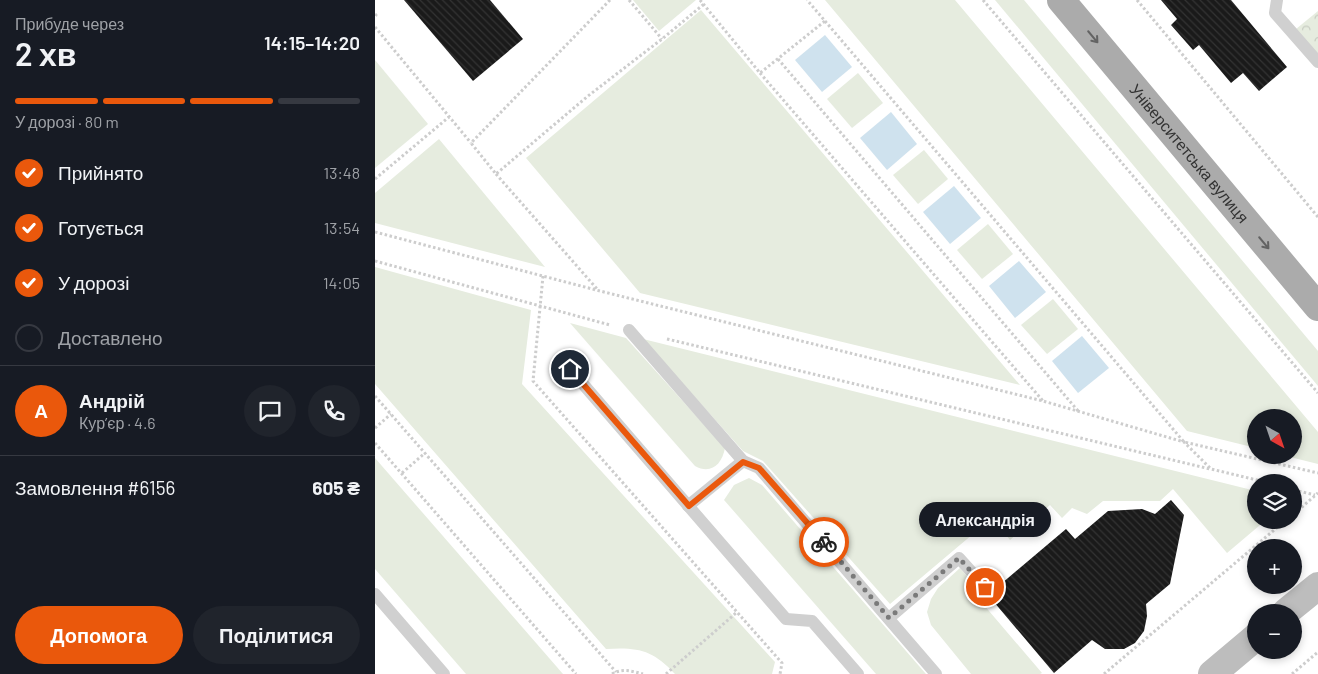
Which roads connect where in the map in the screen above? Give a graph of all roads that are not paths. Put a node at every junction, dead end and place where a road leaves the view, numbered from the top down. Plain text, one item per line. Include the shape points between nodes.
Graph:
1 (1061, 0) edge
2 (1277, 0) edge
3 (1318, 62) edge
4 (1318, 307) edge
5 (629, 330) road end
6 (570, 369) dead end
7 (743, 462) junction
8 (689, 506) junction
9 (1318, 586) edge
10 (985, 587) dead end
11 (375, 594) edge
12 (1296, 604) edge
13 (889, 618) junction
14 (1247, 645) edge
15 (444, 674) edge
16 (858, 674) edge
17 (936, 674) edge
18 (1212, 674) edge

1 -> 4 main road, Університетська вулиця
2 - 3 lane via 1275,13
5 - 7 lane
6 - 8 lane
7 - 8 lane
7 - 13 lane via 759,468
8 - 16 lane via 786,618 812,621
9 - 12 main road
10 - 13 lane via 959,558
11 - 15 lane
13 - 17 lane
14 - 18 main road

